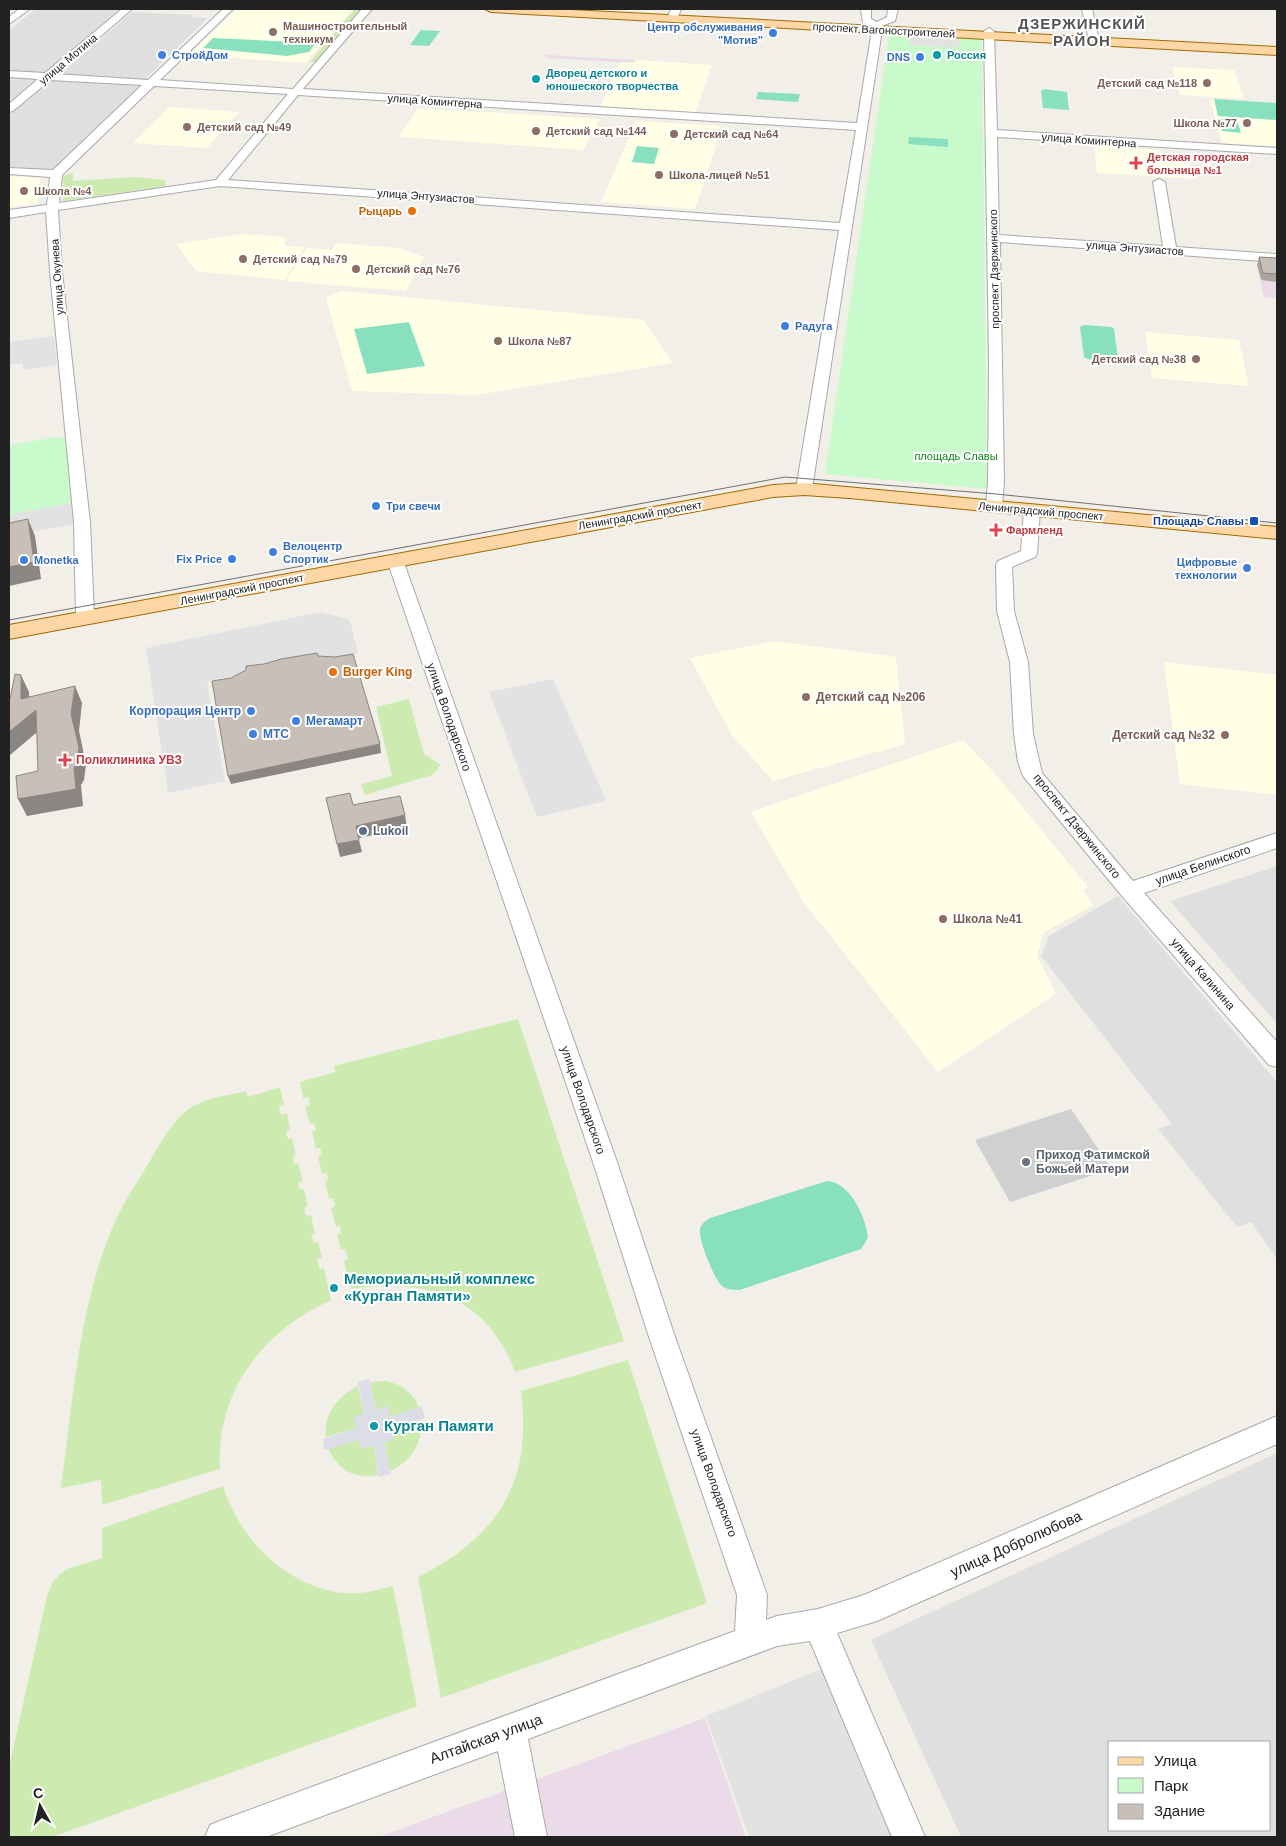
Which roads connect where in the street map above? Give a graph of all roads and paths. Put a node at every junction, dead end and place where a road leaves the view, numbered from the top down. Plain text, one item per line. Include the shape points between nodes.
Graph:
1 (25, 9) edge
2 (127, 9) edge
3 (228, 9) edge
4 (367, 9) edge
5 (492, 9) edge
6 (590, 9) edge
7 (866, 9) edge
8 (893, 9) edge
9 (1087, 9) edge
10 (674, 14) edge
11 (9, 21) edge
12 (877, 28) junction
13 (989, 33) junction
14 (1093, 38) junction
15 (1277, 46) edge
16 (1277, 51) edge
17 (9, 74) edge
18 (47, 76) junction
19 (152, 82) junction
20 (296, 92) junction
21 (9, 109) edge
22 (861, 127) junction
23 (991, 133) junction
24 (1277, 151) edge
25 (9, 171) edge
26 (56, 174) junction
27 (1159, 182) dead end
28 (220, 183) junction
29 (53, 207) junction
30 (9, 214) edge
31 (846, 227) junction
32 (993, 238) junction
33 (1170, 251) junction
34 (1277, 258) edge
35 (804, 489) junction
36 (994, 507) junction
37 (1032, 510) junction
38 (1277, 532) edge
39 (395, 560) junction
40 (85, 617) junction
41 (9, 632) edge
42 (1277, 840) edge
43 (1129, 890) junction
44 (1277, 1058) edge
45 (1277, 1430) edge
46 (818, 1624) junction
47 (750, 1642) junction
48 (510, 1731) junction
49 (222, 1837) edge
50 (531, 1837) edge
51 (909, 1837) edge

1 - 11 street
2 - 18 street, улица Мотина
3 - 19 street
4 - 20 street
5 - 10 main road, проспект Вагоностроителей
6 - 10 main road, проспект Вагоностроителей
7 - 12 street via 866,21
8 - 12 street via 892,19
9 - 14 street
10 - 12 main road, проспект Вагоностроителей
12 - 13 main road, проспект Вагоностроителей
12 - 22 street
13 - 14 main road, проспект Вагоностроителей
13 - 23 street, проспект Дзержинского
14 - 15 main road, проспект Вагоностроителей
14 - 16 main road, проспект Вагоностроителей
17 - 18 street, улица Коминтерна
18 - 19 street, улица Коминтерна
18 - 21 street, улица Мотина
19 - 20 street, улица Коминтерна
19 - 26 street
20 - 22 street, улица Коминтерна
20 - 28 street
22 - 31 street
23 - 24 street, улица Коминтерна
23 - 32 street, проспект Дзержинского
25 - 26 street
26 - 29 street, улица Окунева
27 - 33 street
28 - 29 street, улица Энтузиастов
28 - 31 street, улица Энтузиастов
29 - 30 street, улица Энтузиастов
29 - 40 street, улица Окунева via 59,311 82,522
31 - 35 street
32 - 33 street, улица Энтузиастов
32 - 36 street, проспект Дзержинского
33 - 34 street, улица Энтузиастов
35 - 36 main road, Ленинградский проспект
35 - 39 main road, Ленинградский проспект via 772,490
36 - 37 main road, Ленинградский проспект
37 - 38 main road, Ленинградский проспект
37 - 43 street, проспект Дзержинского via 1029,554 1004,565 1004,602 1019,660 1027,762 1034,776
39 - 40 main road, Ленинградский проспект
39 - 47 street, улица Володарского via 736,1546 752,1595
40 - 41 main road, Ленинградский проспект
42 - 43 street, улица Белинского
43 - 44 street, улица Калинина
45 - 46 street, улица Добролюбова via 866,1610
46 - 47 street, улица Добролюбова via 777,1631
46 - 51 street
47 - 48 street, Алтайская улица
48 - 49 street, Алтайская улица
48 - 50 street

